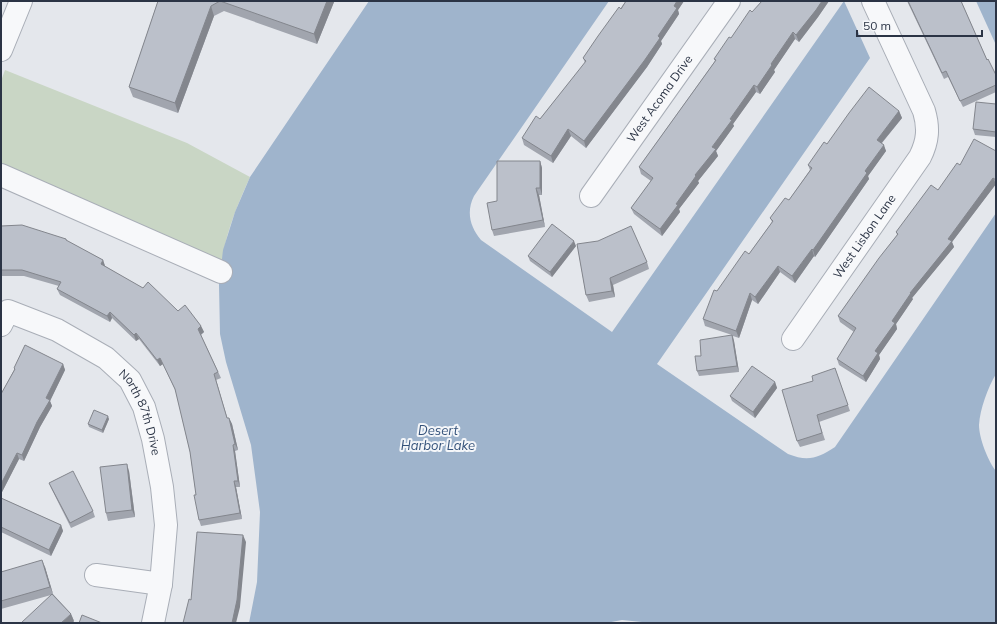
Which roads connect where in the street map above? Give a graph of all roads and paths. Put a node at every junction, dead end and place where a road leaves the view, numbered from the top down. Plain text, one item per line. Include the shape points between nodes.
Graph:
1 (22, 1) edge
2 (729, 1) edge
3 (873, 1) edge
4 (1, 50) edge
5 (1, 175) edge
6 (591, 196) dead end
7 (221, 272) dead end
8 (4, 318) edge
9 (793, 338) dead end
10 (96, 575) dead end
11 (161, 584) junction
12 (153, 623) edge

1 - 4 street
2 - 6 street, West Acoma Drive
3 - 9 street, West Lisbon Lane via 924,111 928,130 924,148
5 - 7 street
8 - 11 street, North 87th Drive via 57,330 106,358 130,380 144,407 162,487 166,525
10 - 11 street
11 - 12 street, North 87th Drive

